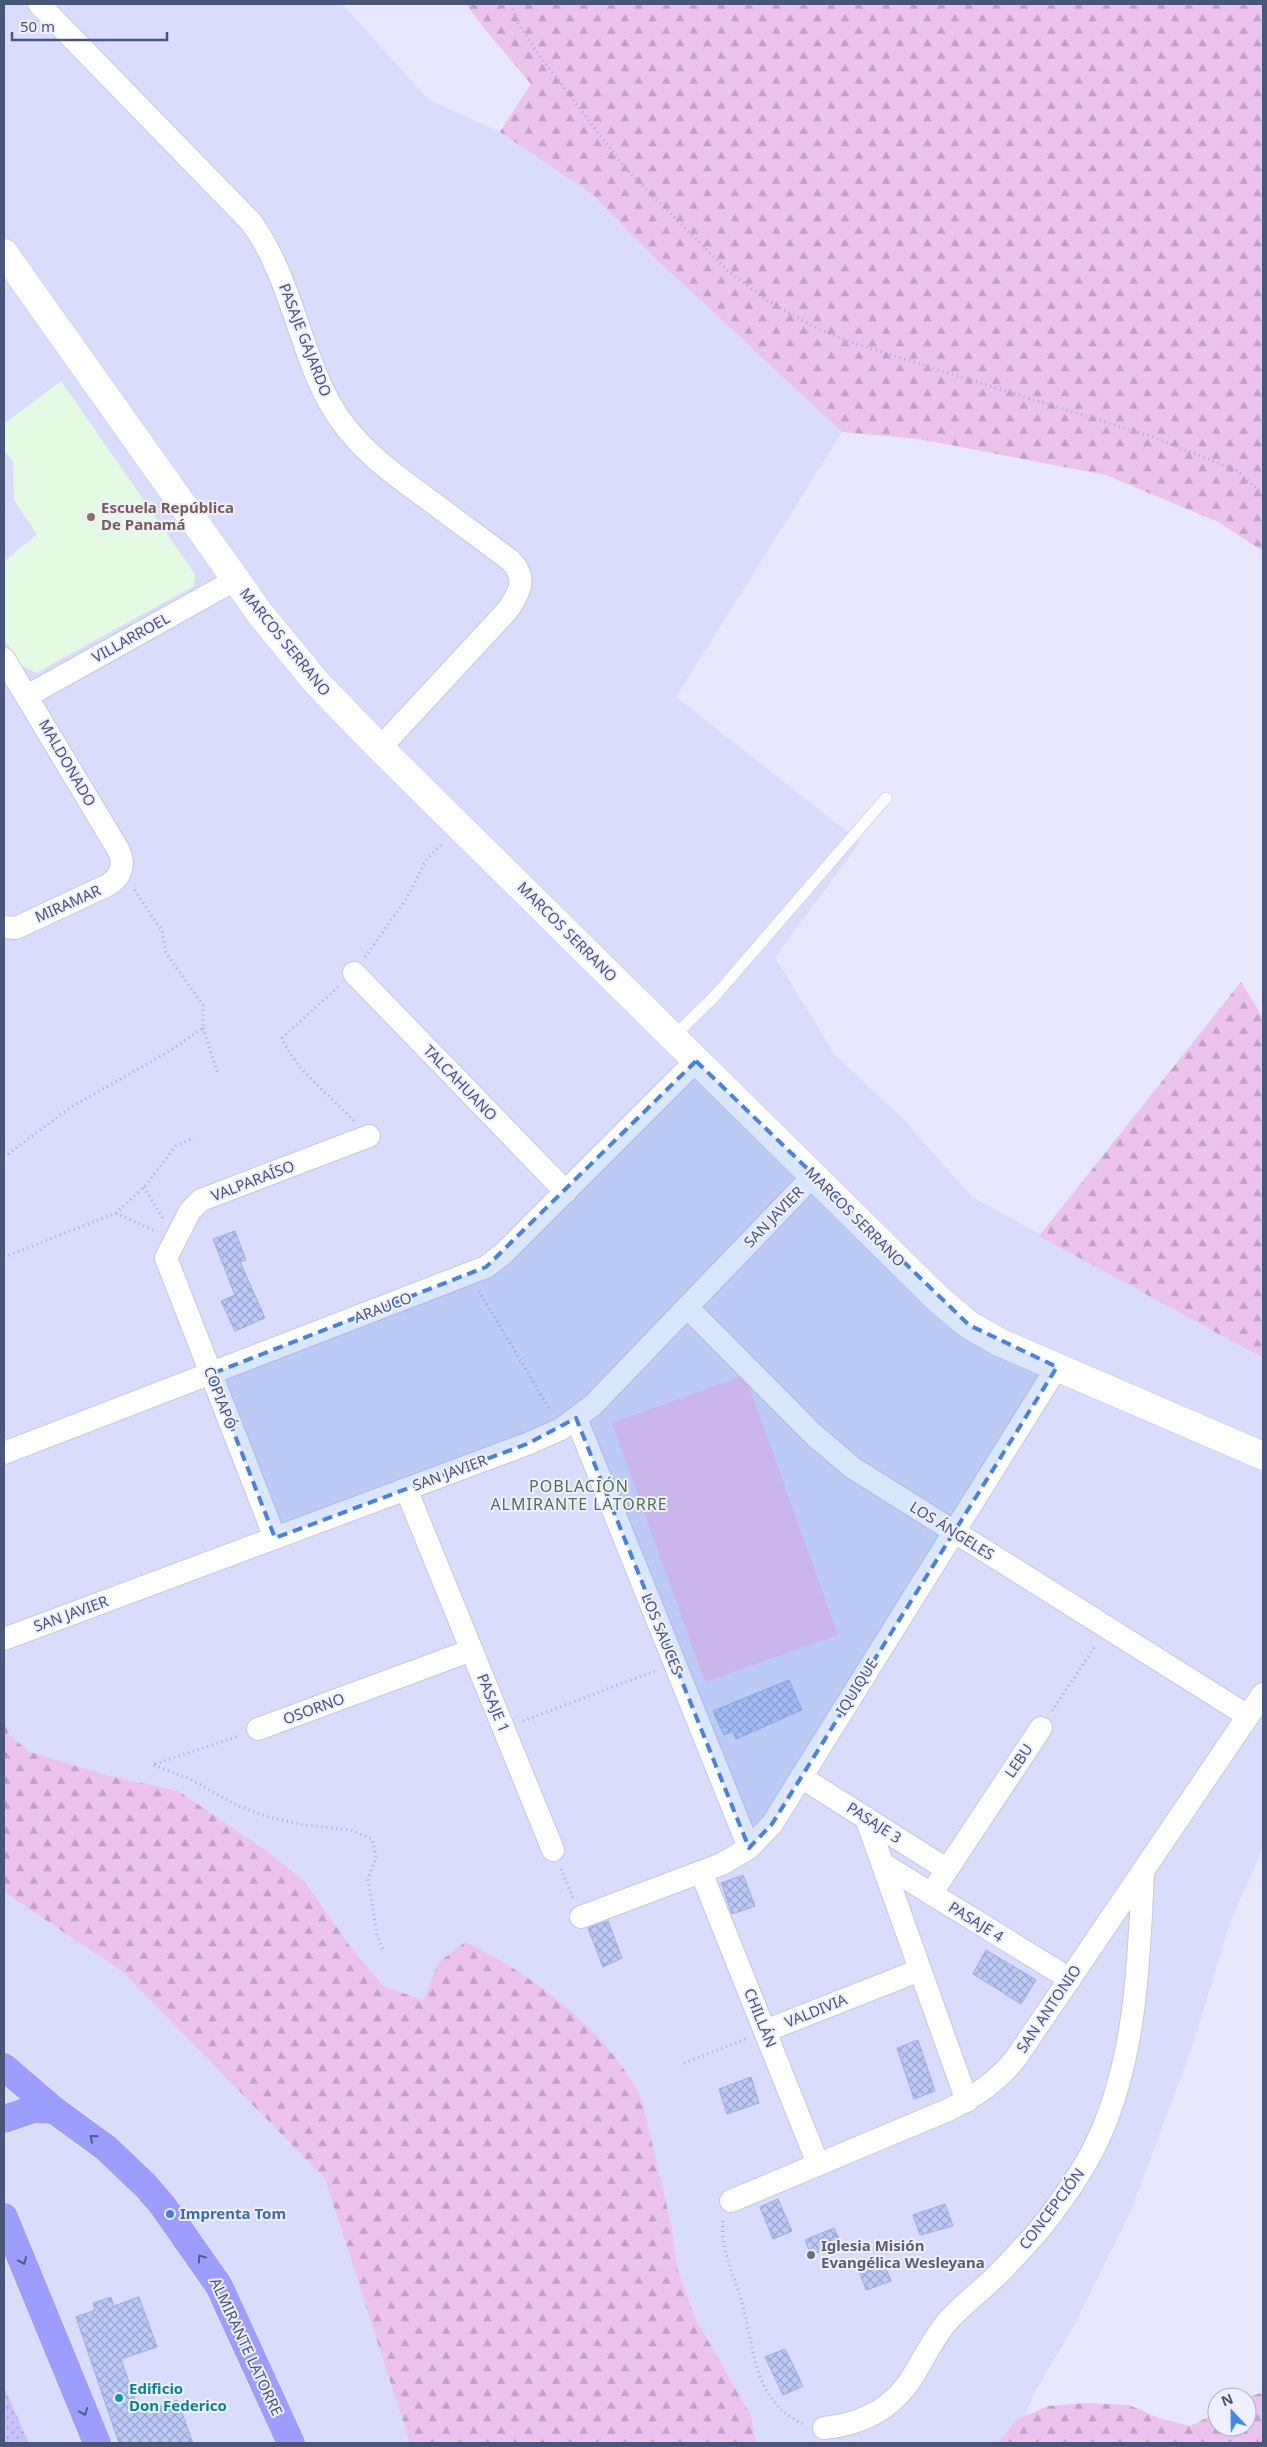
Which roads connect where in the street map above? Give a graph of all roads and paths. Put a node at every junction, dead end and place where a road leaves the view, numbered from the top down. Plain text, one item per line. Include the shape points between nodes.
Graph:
1 (39, 4) edge
2 (511, 4) edge
3 (4, 253) edge
4 (1263, 494) edge
5 (235, 580) junction
6 (4, 659) edge
7 (27, 696) junction
8 (380, 748) junction
9 (886, 798) dead end
10 (121, 870) junction
11 (6, 928) edge
12 (354, 973) dead end
13 (203, 1028) junction
14 (673, 1037) junction
15 (696, 1060) junction
16 (218, 1074) dead end
17 (369, 1136) dead end
18 (194, 1138) dead end
19 (4, 1157) edge
20 (813, 1176) junction
21 (144, 1187) junction
22 (566, 1192) junction
23 (116, 1213) junction
24 (170, 1249) junction
25 (4, 1257) edge
26 (470, 1275) junction
27 (687, 1307) junction
28 (1057, 1367) junction
29 (211, 1374) junction
30 (568, 1424) junction
31 (4, 1453) edge
32 (1263, 1456) edge
33 (406, 1489) junction
34 (954, 1532) junction
35 (275, 1538) junction
36 (1107, 1628) junction
37 (4, 1639) edge
38 (472, 1650) junction
39 (674, 1664) junction
40 (1263, 1694) edge
41 (1248, 1716) junction
42 (1040, 1728) joint
43 (258, 1729) joint
44 (504, 1729) junction
45 (801, 1777) junction
46 (866, 1818) junction
47 (749, 1848) junction
48 (553, 1850) joint
49 (883, 1864) junction
50 (946, 1869) junction
51 (701, 1872) junction
52 (1143, 1872) junction
53 (930, 1894) junction
54 (581, 1917) joint
55 (383, 1950) dead end
56 (920, 1970) junction
57 (1070, 1979) junction
58 (765, 2031) junction
59 (684, 2064) dead end
60 (4, 2067) edge
61 (967, 2100) junction
62 (54, 2110) junction
63 (4, 2119) edge
64 (818, 2164) junction
65 (731, 2200) joint
66 (4, 2217) edge
67 (824, 2428) joint
68 (97, 2443) edge
69 (291, 2443) edge

1 - 8 street, PASAJE GAJARDO via 256,230 280,272 321,386 356,440 392,474 511,561 520,572 521,588 506,612
2 - 4 path via 536,51 625,168 728,270 767,300 818,329 856,344 1150,436 1236,470
3 - 5 street, MARCOS SERRANO
5 - 7 street, VILLARROEL
5 - 8 street, MARCOS SERRANO via 316,682
6 - 7 street, MALDONADO
7 - 10 street, MALDONADO via 118,851
8 - 14 street, MARCOS SERRANO
9 - 14 lane via 714,997
10 - 11 street, MIRAMAR via 108,885 16,928
10 - 13 path via 162,931 166,953 203,1005
12 - 22 street, TALCAHUANO
13 - 16 path
13 - 19 path via 168,1052 71,1107
14 - 15 street, MARCOS SERRANO
15 - 20 street, MARCOS SERRANO
15 - 22 street, ARAUCO
17 - 24 street, VALPARAÍSO via 201,1200 190,1211
18 - 21 path via 176,1146
20 - 27 street, SAN JAVIER
20 - 28 street, MARCOS SERRANO via 952,1312 984,1335
21 - 23 path
21 - 24 path
22 - 26 street, ARAUCO via 503,1254
23 - 24 path
23 - 25 path
24 - 29 street, COPIAPÓ
26 - 29 street, ARAUCO
26 - 30 path
27 - 30 street, SAN JAVIER via 593,1405
27 - 34 street, LOS ÁNGELES via 840,1458
28 - 32 street, MARCOS SERRANO
28 - 34 street, IQUIQUE
29 - 31 street, ARAUCO
29 - 35 street, COPIAPÓ
30 - 33 street, SAN JAVIER via 527,1444
30 - 39 street, LOS SAUCES
33 - 35 street, SAN JAVIER
33 - 38 street, PASAJE 1
34 - 36 street, LOS ÁNGELES
34 - 45 street, IQUIQUE
35 - 37 street, SAN JAVIER
36 - 41 street, LOS ÁNGELES
36 - 42 path, LEBU
38 - 43 street, OSORNO
38 - 44 street, PASAJE 1
39 - 44 path
39 - 47 street, LOS SAUCES
40 - 41 street, SAN ANTONIO
41 - 52 street, SAN ANTONIO
42 - 50 street, LEBU
43 - 55 path via 154,1764 265,1816 304,1825 351,1830 372,1839 376,1857 368,1879 377,1935
44 - 48 street, PASAJE 1
45 - 46 street, PASAJE 3
45 - 47 street, IQUIQUE via 772,1824
46 - 49 street
46 - 50 street, PASAJE 3
47 - 51 street, IQUIQUE
48 - 54 path
49 - 53 street, PASAJE 4
49 - 56 street
50 - 53 street, LEBU
51 - 54 street, IQUIQUE
51 - 58 street, CHILLÁN
52 - 57 street, SAN ANTONIO
52 - 67 street, CONCEPCIÓN via 1137,1969 1124,2058 1110,2109 1085,2163 1063,2198 1021,2250 940,2330 907,2385 895,2398 868,2418
53 - 57 street, PASAJE 4
56 - 58 street, VALDIVIA
56 - 61 street
57 - 61 street, SAN ANTONIO via 1006,2070 982,2092
58 - 59 path, VALDIVIA
58 - 64 street, CHILLÁN
60 - 62 main road, ALMIRANTE LATORRE
61 - 64 street, SAN ANTONIO
62 - 63 main road via 34,2109
69 -> 62 main road, ALMIRANTE LATORRE via 219,2286 201,2257 146,2186 100,2143
64 - 65 street, SAN ANTONIO
65 - 67 path via 723,2214 723,2243 746,2318 758,2375 782,2411 803,2423
66 -> 68 main road

